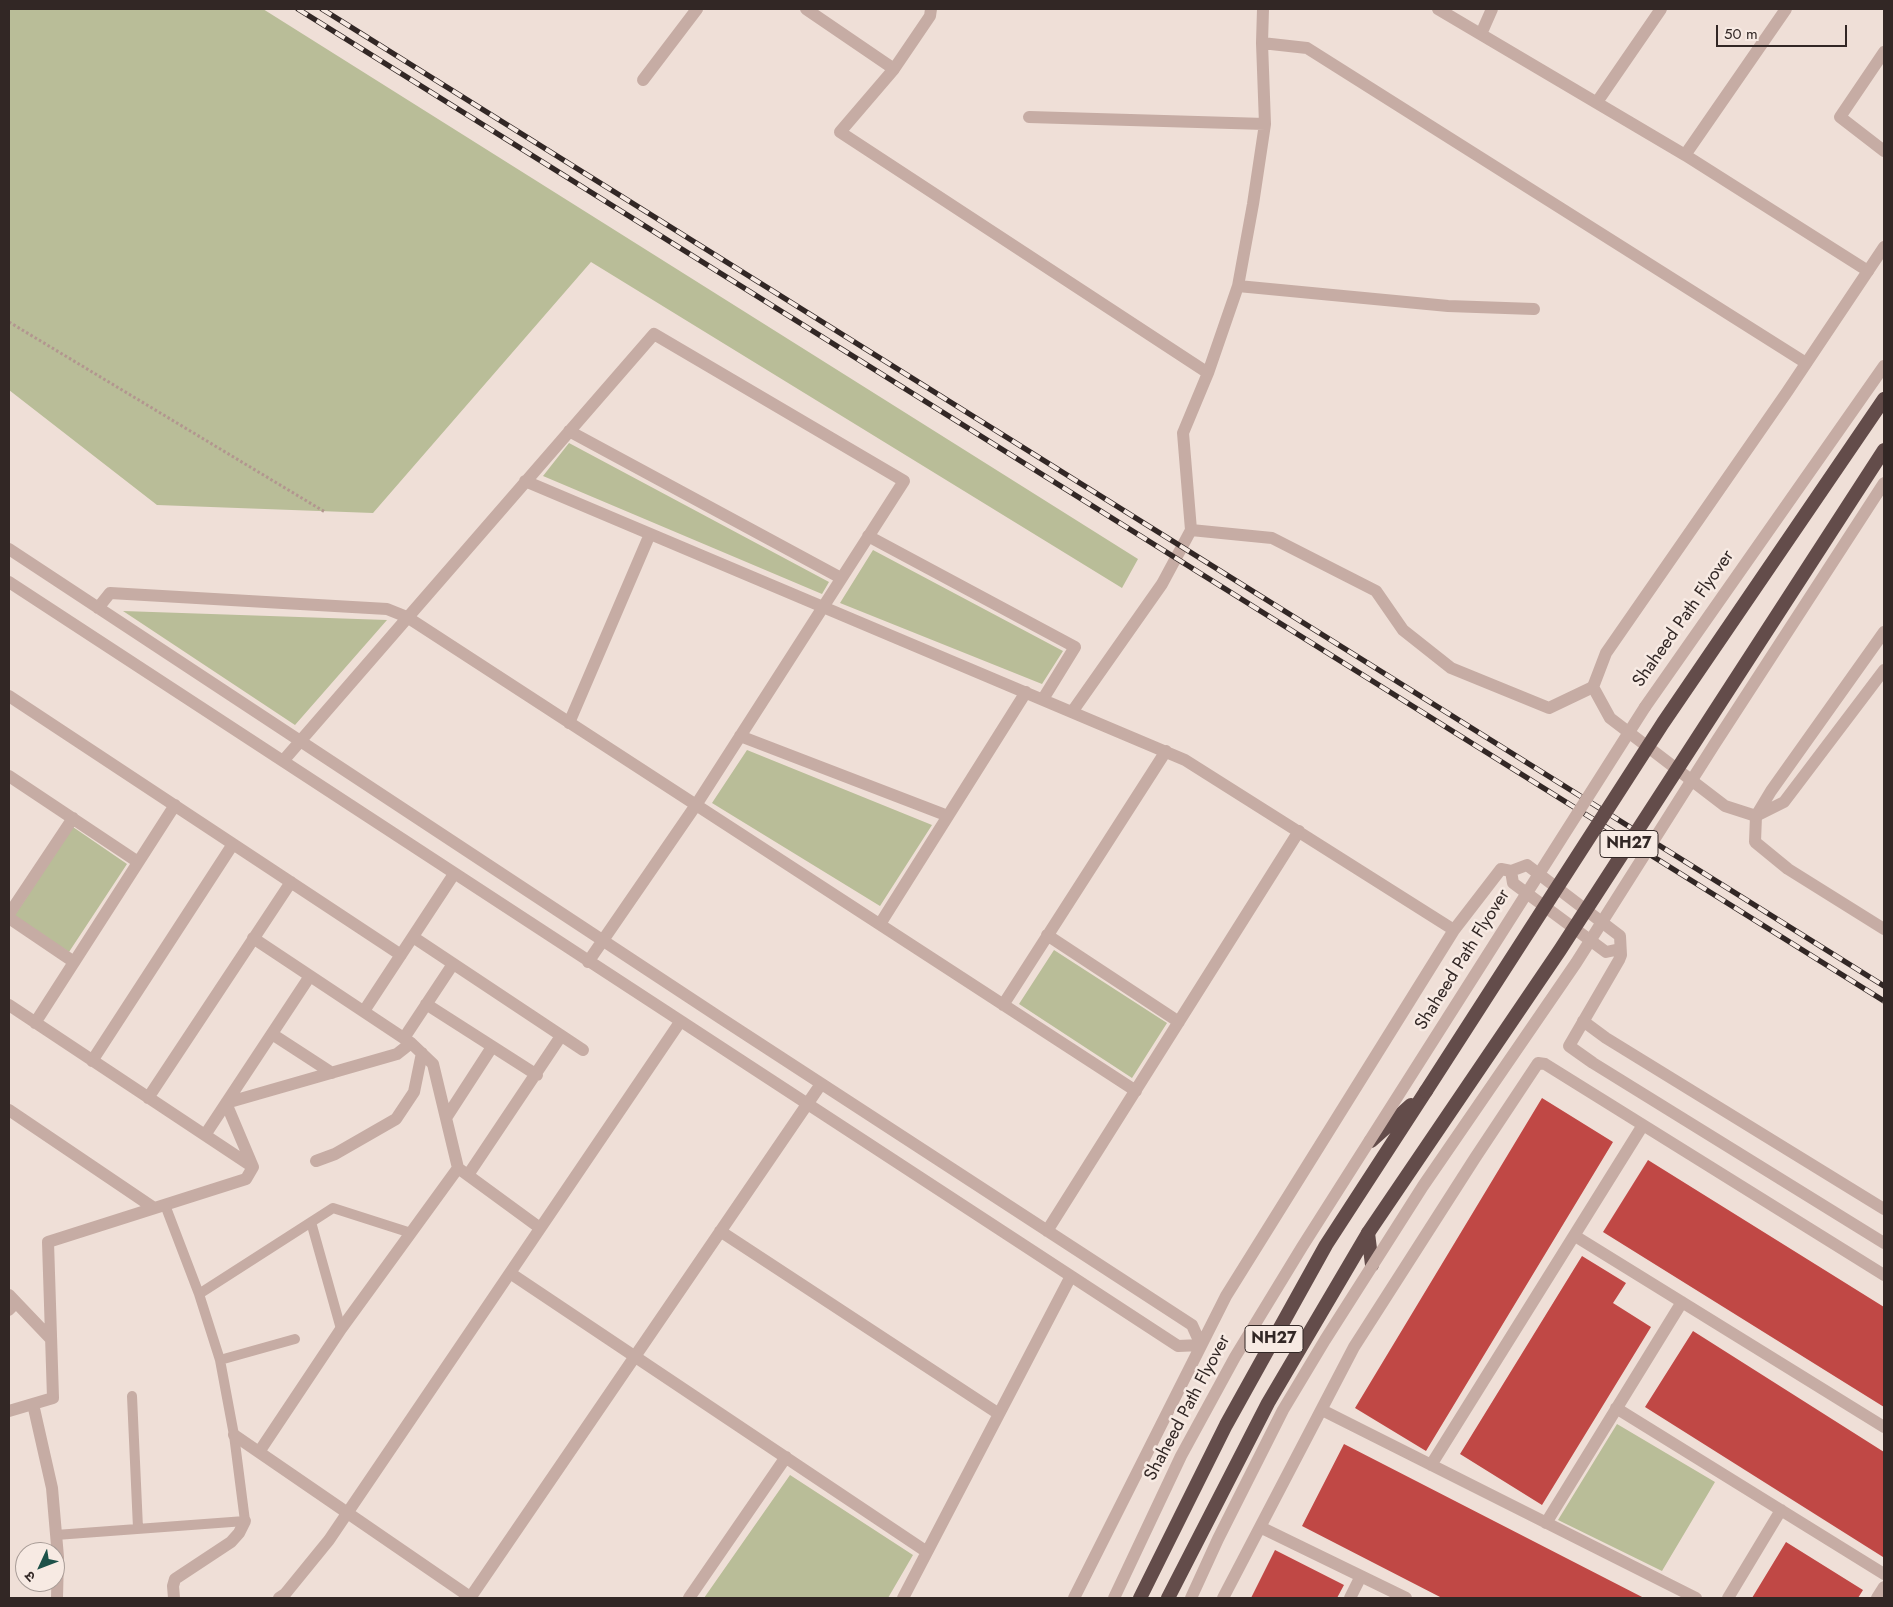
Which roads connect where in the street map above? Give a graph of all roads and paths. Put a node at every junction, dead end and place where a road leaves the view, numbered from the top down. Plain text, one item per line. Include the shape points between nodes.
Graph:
1 (697, 9) edge
2 (806, 9) edge
3 (931, 9) edge
4 (1263, 9) edge
5 (1438, 9) edge
6 (1492, 9) edge
7 (1661, 9) edge
8 (1786, 9) edge
9 (1481, 34) junction
10 (1262, 43) junction
11 (1884, 52) edge
12 (894, 69) junction
13 (643, 80) dead end
14 (1597, 102) junction
15 (1029, 117) dead end
16 (1265, 124) junction
17 (1884, 151) edge
18 (1685, 155) junction
19 (1884, 247) edge
20 (1868, 271) junction
21 (1238, 286) junction
22 (1534, 309) dead end
23 (9, 322) edge
24 (1806, 363) junction
25 (1884, 366) edge
26 (1208, 373) junction
27 (1884, 399) edge
28 (569, 431) junction
29 (1884, 450) edge
30 (525, 481) junction
31 (1884, 483) edge
32 (326, 512) dead end
33 (1191, 530) junction
34 (650, 534) junction
35 (868, 536) junction
36 (9, 549) edge
37 (841, 578) junction
38 (9, 582) edge
39 (823, 607) junction
40 (98, 608) junction
41 (407, 617) junction
42 (1884, 632) edge
43 (1884, 670) edge
44 (1593, 687) junction
45 (1026, 692) junction
46 (9, 696) edge
47 (1043, 699) junction
48 (1072, 712) junction
49 (570, 723) junction
50 (740, 736) junction
51 (300, 741) junction
52 (1166, 751) junction
53 (283, 762) junction
54 (10, 778) edge
55 (175, 805) junction
56 (696, 805) junction
57 (948, 816) junction
58 (1756, 816) junction
59 (73, 818) junction
60 (1299, 832) junction
61 (234, 844) junction
62 (138, 862) junction
63 (1511, 870) junction
64 (454, 874) junction
65 (291, 882) junction
66 (9, 916) edge
67 (880, 924) junction
68 (1884, 929) edge
69 (1454, 930) junction
70 (1047, 935) junction
71 (413, 937) junction
72 (253, 938) junction
73 (603, 941) junction
74 (1620, 949) junction
75 (401, 955) junction
76 (74, 962) junction
77 (588, 962) junction
78 (453, 964) junction
79 (310, 976) junction
80 (426, 1004) junction
81 (1003, 1005) junction
82 (10, 1008) edge
83 (364, 1010) junction
84 (1583, 1021) junction
85 (680, 1022) junction
86 (1179, 1022) junction
87 (35, 1023) junction
88 (272, 1034) junction
89 (561, 1036) junction
90 (408, 1041) junction
91 (492, 1047) junction
92 (583, 1050) dead end
93 (422, 1053) junction
94 (92, 1060) junction
95 (332, 1073) junction
96 (537, 1075) junction
97 (821, 1084) junction
98 (1136, 1091) junction
99 (1426, 1091) junction
100 (148, 1098) junction
101 (226, 1103) junction
102 (807, 1104) junction
103 (9, 1110) edge
104 (446, 1118) junction
105 (1643, 1125) junction
106 (204, 1135) junction
107 (1367, 1145) junction
108 (316, 1161) dead end
109 (253, 1168) junction
110 (463, 1172) junction
111 (160, 1207) junction
112 (1884, 1210) edge
113 (311, 1222) junction
114 (540, 1228) junction
115 (720, 1231) junction
116 (1047, 1231) junction
117 (411, 1233) junction
118 (1368, 1233) junction
119 (1575, 1236) junction
120 (1884, 1243) edge
121 (1372, 1265) junction
122 (510, 1273) junction
123 (1884, 1275) edge
124 (1071, 1276) junction
125 (199, 1294) junction
126 (1682, 1302) junction
127 (12, 1303) edge
128 (341, 1329) junction
129 (51, 1338) junction
130 (295, 1339) dead end
131 (1201, 1346) junction
132 (635, 1356) junction
133 (220, 1360) junction
134 (132, 1396) dead end
135 (33, 1404) junction
136 (1616, 1408) junction
137 (1322, 1410) junction
138 (9, 1411) edge
139 (999, 1414) junction
140 (1884, 1427) edge
141 (234, 1435) junction
142 (259, 1452) junction
143 (786, 1457) junction
144 (1431, 1465) junction
145 (1781, 1510) junction
146 (348, 1513) junction
147 (245, 1521) junction
148 (1546, 1522) junction
149 (1260, 1527) junction
150 (138, 1528) junction
151 (56, 1535) junction
152 (927, 1552) junction
153 (1884, 1574) edge
154 (1361, 1576) junction
155 (1884, 1587) edge
156 (57, 1598) edge
157 (174, 1598) edge
158 (279, 1598) edge
159 (470, 1598) edge
160 (689, 1598) edge
161 (903, 1598) edge
162 (1074, 1598) edge
163 (1114, 1598) edge
164 (1140, 1598) edge
165 (1168, 1598) edge
166 (1191, 1598) edge
167 (1223, 1598) edge
168 (1350, 1598) edge
169 (1406, 1598) edge
170 (1696, 1598) edge
171 (1728, 1598) edge
172 (1877, 1598) edge

1 - 13 street
2 - 12 street
3 - 12 street via 930,16
4 - 10 street
5 - 9 street
6 - 9 street
7 - 14 street
8 - 18 street
9 - 14 street
10 - 16 street
10 - 24 street via 1307,48
11 - 17 street via 1840,117
12 - 26 street via 840,132
14 - 18 street
15 - 16 street
16 - 21 street
18 - 20 street
19 - 20 street
20 - 24 street
21 - 22 street via 1448,306
21 - 26 street
23 - 32 path
24 - 44 street via 1606,652
25 - 107 street, Shaheed Path Flyover, bridge via 1645,707
26 - 33 street via 1183,433
27 - 99 highway, NH27, bridge via 1663,723
28 - 30 street
28 - 35 street via 654,334 904,481
28 - 37 street
29 - 118 highway, NH27, bridge via 1560,950
30 - 34 street
30 - 41 street
31 - 121 street, bridge via 1576,963 1422,1186
33 - 44 street via 1272,538 1376,591 1402,630 1451,668 1549,708
33 - 48 street via 1162,584
34 - 39 street
34 - 49 street
35 - 37 street
35 - 47 street via 1075,647
36 - 40 street
37 - 39 street
38 - 53 street
39 - 45 street
39 - 50 street
40 - 41 street via 110,593 387,609
40 - 51 street
41 - 49 street
41 - 51 street
42 - 58 street
43 - 58 street via 1784,802
44 - 58 street via 1610,718 1725,806
45 - 47 street
45 - 57 street
46 - 55 street
47 - 48 street
48 - 52 street
49 - 56 street
50 - 56 street
50 - 57 street
51 - 53 street
51 - 73 street
52 - 60 street
52 - 70 street
53 - 64 street
54 - 59 street
55 - 61 street
55 - 62 street
56 - 67 street
56 - 73 street
57 - 67 street
58 - 68 street via 1755,842 1788,870
59 - 62 street
59 - 66 street
60 - 69 street
60 - 86 street
61 - 65 street
61 - 94 street
62 - 76 street
63 - 69 street via 1501,869 1498,872
63 - 74 street via 1513,883 1606,952
63 - 74 street via 1527,865 1620,936
64 - 71 street
64 - 77 street
65 - 72 street
65 - 75 street
66 - 76 street
67 - 81 street
69 - 131 street via 1226,1296
70 - 81 street
70 - 86 street
71 - 75 street
71 - 78 street
72 - 79 street
72 - 100 street
73 - 77 street
73 - 97 street
74 - 84 street via 1619,960
75 - 83 street
76 - 87 street
77 - 85 street
78 - 80 street
78 - 89 street
79 - 83 street
79 - 88 street
80 - 90 street
80 - 91 street
81 - 98 street
82 - 87 street
83 - 90 street
84 - 112 street
84 - 120 street via 1569,1046
85 - 102 street
85 - 114 street
86 - 98 street
87 - 94 street
88 - 95 street
88 - 101 street
89 - 92 street
89 - 96 street
90 - 93 street
90 - 95 street via 397,1054
91 - 96 street
91 - 104 street
93 - 104 street via 433,1064
93 - 108 street via 414,1092 396,1119 335,1154
94 - 100 street
95 - 101 street
96 - 110 street
97 - 102 street
97 - 116 street
98 - 116 street
99 - 107 highway, bridge
99 - 164 highway, NH27 via 1326,1245 1226,1424
100 - 106 street
101 - 106 street
101 - 109 street
102 - 115 street
102 - 124 street
103 - 111 street
104 - 110 street
105 - 119 street
105 - 123 street
105 - 137 street via 1545,1064 1538,1063 1354,1347
106 - 109 street
107 - 163 street, Shaheed Path Flyover, bridge via 1234,1357 1180,1456
109 - 111 street via 246,1180
110 - 114 street
110 - 117 street
111 - 125 lane
111 - 129 street via 48,1242
113 - 117 lane via 333,1208
113 - 125 lane
113 - 128 lane
114 - 122 street
115 - 132 street
115 - 139 street
116 - 131 street via 1192,1325
117 - 128 street
118 - 121 highway
118 - 165 highway, NH27 via 1268,1402
119 - 126 street
119 - 144 street
121 - 166 street, bridge via 1283,1410
122 - 132 street
122 - 146 street
124 - 131 street via 1178,1346
124 - 139 street
125 - 133 lane
126 - 136 street
126 - 140 street
127 - 129 street
128 - 142 street
129 - 135 street via 53,1398
130 - 133 lane
131 - 162 street
132 - 143 street
132 - 159 street
133 - 141 lane
134 - 150 lane
135 - 138 street
135 - 151 street via 52,1488
136 - 145 street
136 - 148 street
137 - 144 street
137 - 149 street
139 - 152 street
141 - 142 street
141 - 147 lane
142 - 146 street
143 - 152 street
143 - 160 street
144 - 148 street
145 - 153 street
145 - 171 street
146 - 158 street
146 - 159 street
147 - 150 lane
147 - 157 street via 231,1542 175,1579
148 - 170 street
149 - 154 street
149 - 167 street
150 - 151 lane
151 - 156 street
152 - 161 street
154 - 168 street
154 - 169 street
155 - 172 street

